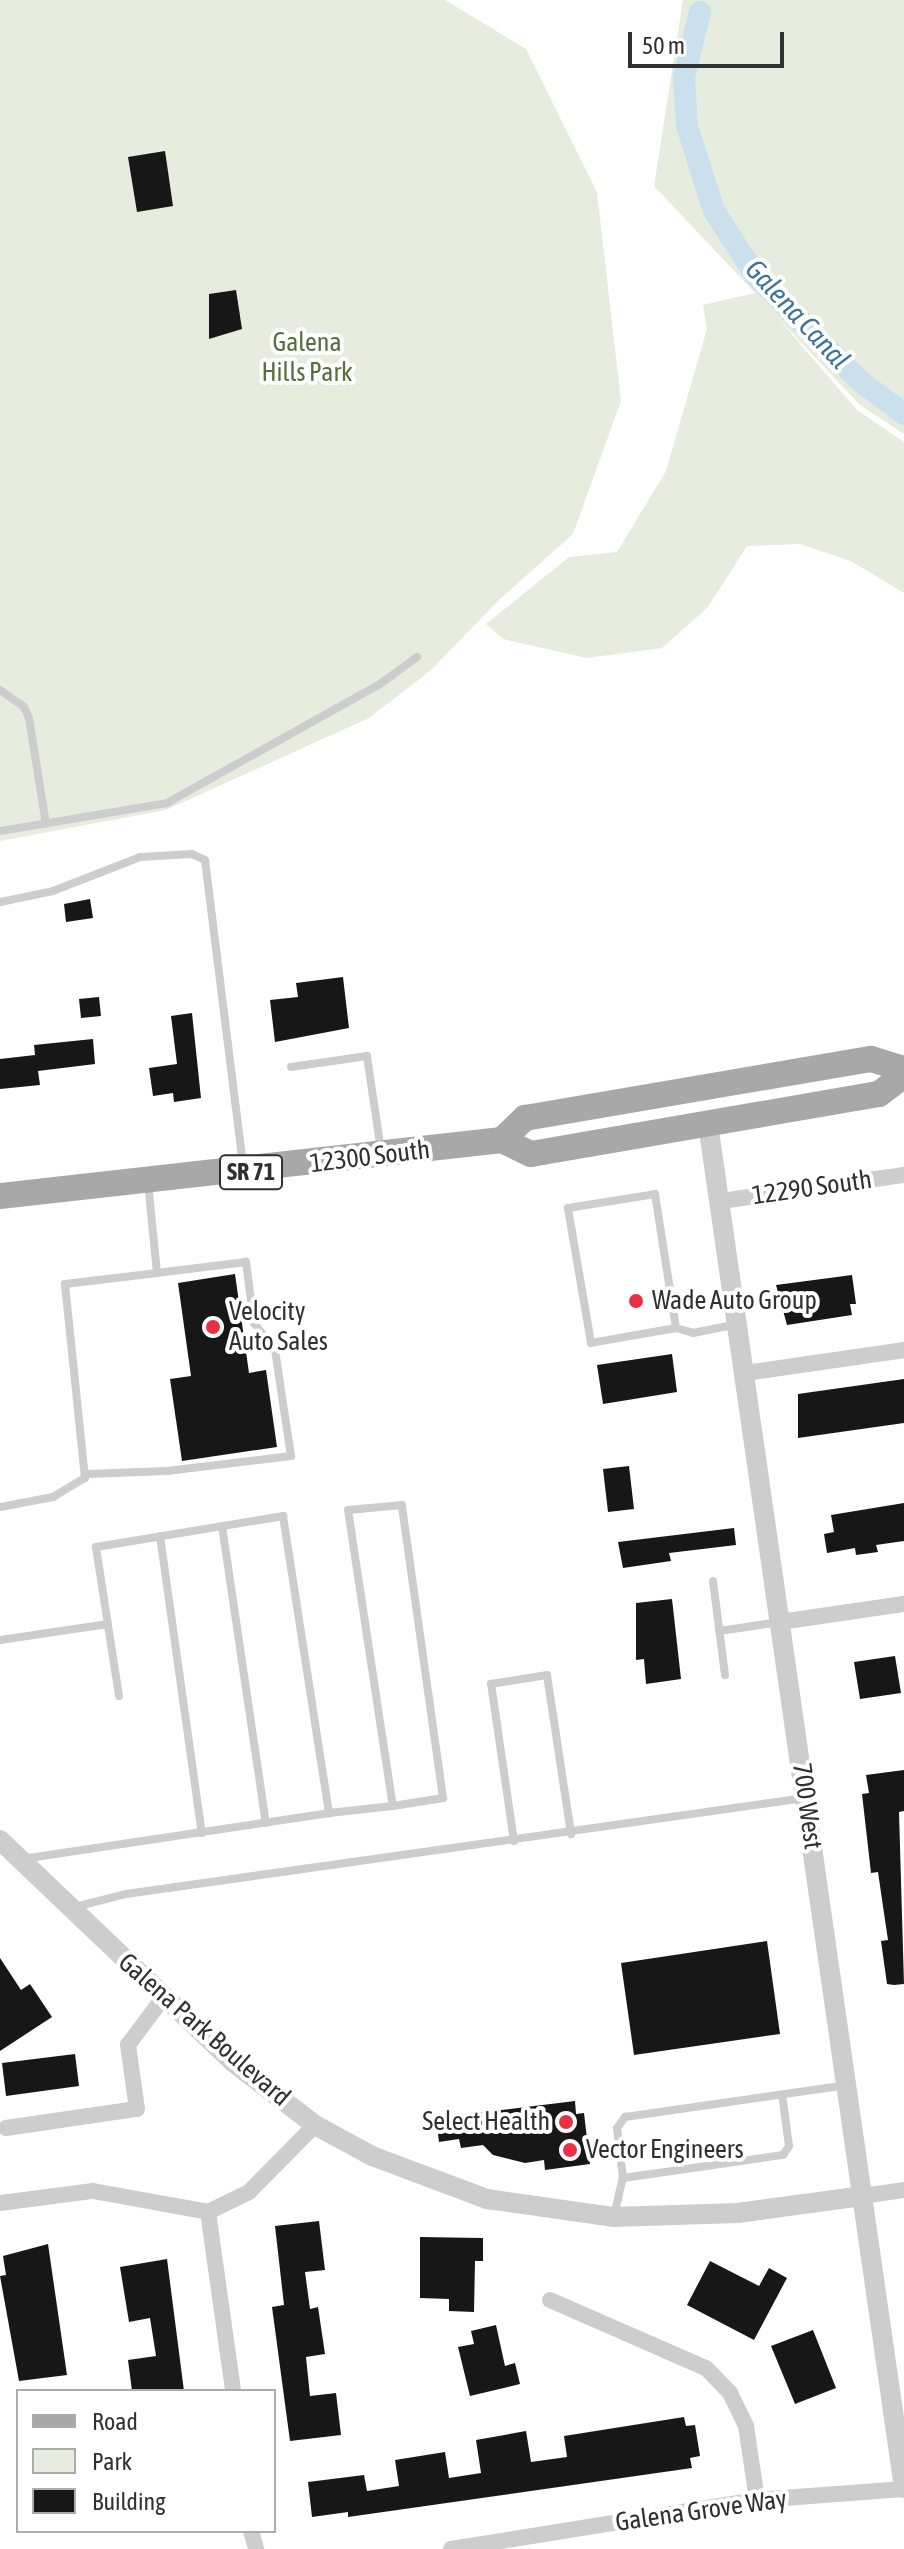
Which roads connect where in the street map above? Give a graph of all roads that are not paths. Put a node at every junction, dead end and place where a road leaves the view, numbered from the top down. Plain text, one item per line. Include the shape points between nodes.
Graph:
1 (417, 657) dead end
2 (0, 690) edge
3 (46, 824) junction
4 (0, 831) edge
5 (0, 902) edge
6 (291, 1067) dead end
7 (904, 1069) edge
8 (904, 1075) edge
9 (708, 1124) junction
10 (502, 1140) junction
11 (382, 1156) junction
12 (244, 1173) junction
13 (904, 1175) edge
14 (148, 1182) junction
15 (0, 1196) edge
16 (721, 1201) junction
17 (157, 1273) junction
18 (738, 1324) junction
19 (676, 1328) junction
20 (904, 1350) edge
21 (745, 1373) junction
22 (87, 1474) junction
23 (0, 1507) edge
24 (222, 1526) junction
25 (160, 1536) junction
26 (713, 1581) dead end
27 (904, 1604) edge
28 (780, 1622) junction
29 (108, 1624) junction
30 (719, 1631) junction
31 (0, 1640) edge
32 (725, 1675) dead end
33 (119, 1696) dead end
34 (806, 1798) junction
35 (393, 1806) junction
36 (329, 1813) junction
37 (266, 1823) junction
38 (202, 1833) junction
39 (571, 1834) junction
40 (0, 1840) edge
41 (514, 1841) junction
42 (19, 1860) junction
43 (68, 1909) junction
44 (163, 1998) junction
45 (848, 2085) junction
46 (782, 2094) junction
47 (315, 2125) junction
48 (6, 2128) dead end
49 (623, 2178) junction
50 (904, 2190) edge
51 (862, 2196) junction
52 (0, 2203) edge
53 (208, 2212) junction
54 (613, 2217) junction
55 (550, 2300) dead end
56 (233, 2389) edge
57 (904, 2489) edge
58 (757, 2500) junction
59 (451, 2549) edge

1 - 3 lane via 380,684 167,803
2 - 3 lane via 24,707 29,718
3 - 4 lane
5 - 12 lane via 53,891 140,857 192,854 205,860
6 - 11 lane via 367,1056
7 - 10 main road, 12300 South / SR 71 via 871,1059 541,1115 525,1118
8 - 9 main road, 12300 South / SR 71 via 879,1094
9 - 10 main road, 12300 South / SR 71 via 531,1154
9 - 16 street, 700 West
10 - 11 main road, 12300 South / SR 71
11 - 12 main road, 12300 South / SR 71
12 - 14 main road, 12300 South / SR 71
13 - 16 street, 12290 South
14 - 15 main road, 12300 South / SR 71
14 - 17 lane
16 - 18 street, 700 West
17 - 22 lane via 65,1284
17 - 22 lane via 246,1262 254,1323 275,1350 291,1456 167,1471
18 - 19 lane via 693,1333
18 - 21 street, 700 West
19 - 19 lane via 655,1194 568,1208 591,1343
20 - 21 street
21 - 28 street, 700 West
22 - 23 lane via 77,1486 53,1497
24 - 25 lane
24 - 36 lane via 283,1516
24 - 37 lane
25 - 29 lane via 96,1547
25 - 38 lane
26 - 30 lane
27 - 28 street
28 - 30 lane
28 - 34 street, 700 West
29 - 31 lane
29 - 33 lane
30 - 32 lane
34 - 39 lane
34 - 45 street, 700 West
35 - 35 lane via 443,1798 402,1505 348,1510
35 - 36 lane
36 - 37 lane
37 - 38 lane
38 - 42 lane
39 - 41 lane
39 - 41 lane via 547,1675 491,1684
40 - 42 street, Galena Park Boulevard
41 - 43 lane via 126,1894
42 - 43 street, Galena Park Boulevard
43 - 44 street, Galena Park Boulevard
44 - 47 street, Galena Park Boulevard via 233,2062
44 - 48 street via 128,2045 137,2109
45 - 46 lane
45 - 51 street, 700 West
46 - 49 lane via 625,2117 617,2128
46 - 49 lane via 789,2146 783,2155
47 - 53 street via 249,2192
47 - 54 street, Galena Park Boulevard via 372,2156 487,2199
49 - 54 lane
50 - 51 street
51 - 54 street, Galena Park Boulevard via 738,2213
51 - 57 street, 700 West
52 - 53 street via 93,2191
53 - 56 street
55 - 58 street via 706,2368 730,2393 746,2426
57 - 58 street, Galena Grove Way
58 - 59 street, Galena Grove Way

